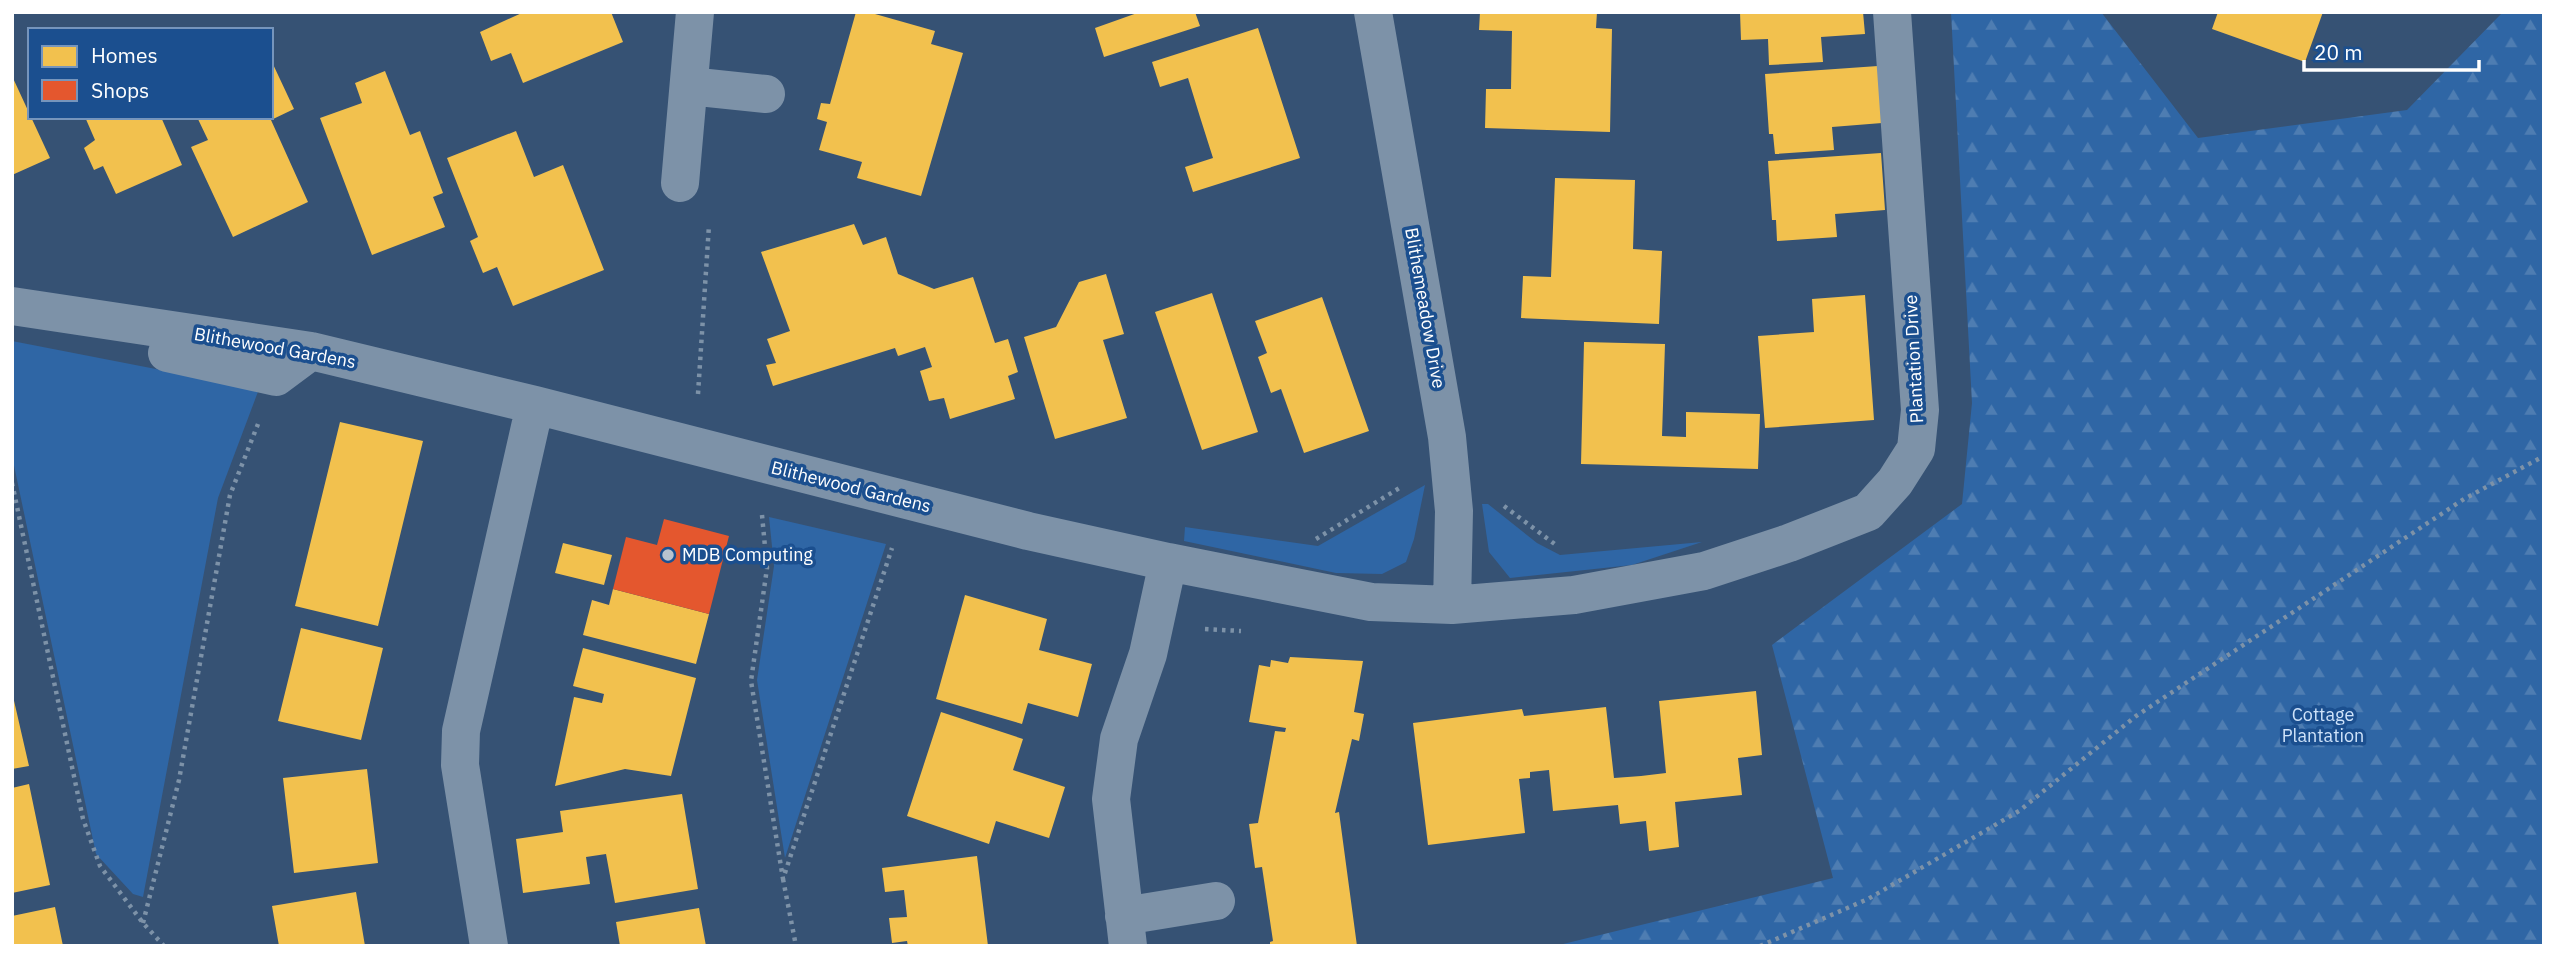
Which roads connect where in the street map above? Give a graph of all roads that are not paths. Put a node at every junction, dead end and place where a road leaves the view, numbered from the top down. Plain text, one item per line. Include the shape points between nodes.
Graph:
1 (695, 12) edge
2 (1373, 12) edge
3 (1892, 12) edge
4 (689, 86) junction
5 (766, 94) dead end
6 (680, 183) road end
7 (12, 306) edge
8 (12, 327) edge
9 (311, 351) junction
10 (535, 405) junction
11 (1168, 562) junction
12 (1452, 605) junction
13 (1216, 901) dead end
14 (1126, 931) edge
15 (489, 946) edge

1 - 4 street
2 - 12 street, Blithemeadow Drive via 1447,438 1454,512
3 - 12 street, Plantation Drive via 1920,410 1916,449 1895,482 1868,512 1704,571 1574,595
4 - 5 street
4 - 6 street
7 - 9 street, Blithewood Gardens
8 - 9 street via 129,344 276,377
9 - 10 street, Blithewood Gardens
10 - 11 street, Blithewood Gardens via 1028,531
10 - 15 street via 461,731 460,765
11 - 12 street, Blithewood Gardens via 1371,602
11 - 14 street via 1148,654 1119,739 1111,799
13 - 14 street

